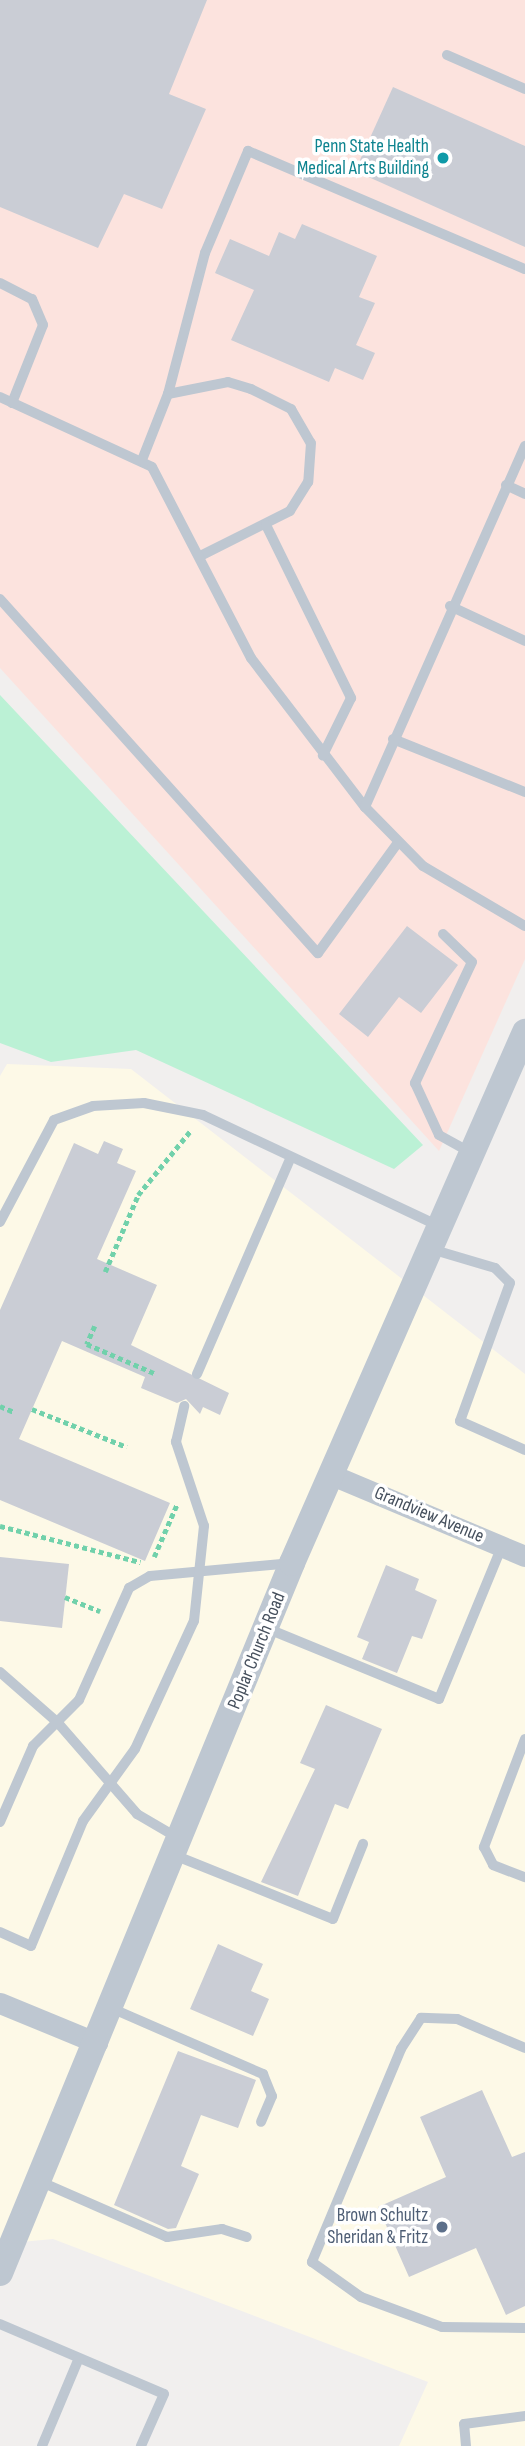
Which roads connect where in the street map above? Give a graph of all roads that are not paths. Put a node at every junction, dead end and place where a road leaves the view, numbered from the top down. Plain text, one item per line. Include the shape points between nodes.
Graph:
1 (447, 55) dead end
2 (525, 89) edge
3 (525, 270) edge
4 (0, 283) edge
5 (167, 394) junction
6 (0, 397) edge
7 (12, 403) junction
8 (525, 446) edge
9 (142, 460) junction
10 (506, 485) junction
11 (525, 494) edge
12 (266, 525) junction
13 (200, 556) junction
14 (0, 599) edge
15 (450, 606) junction
16 (525, 641) edge
17 (393, 739) junction
18 (323, 755) junction
19 (525, 792) edge
20 (365, 807) junction
21 (397, 845) junction
22 (525, 926) edge
23 (443, 934) dead end
24 (525, 1032) edge
25 (474, 1154) junction
26 (291, 1157) junction
27 (0, 1222) edge
28 (436, 1238) junction
29 (197, 1374) dead end
30 (184, 1406) dead end
31 (525, 1450) edge
32 (332, 1475) junction
33 (502, 1546) junction
34 (525, 1556) edge
35 (292, 1563) junction
36 (203, 1570) junction
37 (266, 1628) junction
38 (0, 1672) edge
39 (58, 1723) junction
40 (525, 1739) edge
41 (110, 1784) junction
42 (0, 1822) edge
43 (363, 1844) dead end
44 (177, 1847) junction
45 (525, 1877) edge
46 (0, 1932) edge
47 (0, 2003) edge
48 (111, 2008) junction
49 (97, 2043) junction
50 (525, 2048) edge
51 (261, 2122) dead end
52 (39, 2181) junction
53 (247, 2237) dead end
54 (0, 2273) edge
55 (0, 2324) edge
56 (525, 2328) edge
57 (79, 2358) junction
58 (525, 2416) edge
59 (42, 2446) edge
60 (141, 2446) edge
61 (466, 2446) edge

1 - 2 lane
3 - 5 lane via 248,150 205,253
4 - 7 lane via 32,299 43,325
5 - 9 lane
5 - 12 lane via 228,382 277,401 299,418 312,443 313,467 290,511
6 - 7 lane
7 - 9 lane
8 - 10 lane
9 - 13 lane via 160,478
10 - 11 lane
10 - 15 lane
12 - 13 lane
12 - 18 lane via 351,698
13 - 18 lane via 251,658
14 - 21 lane via 318,953
15 - 16 lane
15 - 17 lane
17 - 19 lane
17 - 20 lane
18 - 20 lane
20 - 21 lane
21 - 22 lane
23 - 25 lane via 472,962 415,1083 439,1135
24 - 25 street, Poplar Church Road
25 - 28 street, Poplar Church Road
26 - 27 lane via 172,1107 93,1106 54,1120 41,1135
26 - 28 lane
26 - 29 lane
28 - 31 lane via 495,1268 510,1283 460,1421
28 - 32 street, Poplar Church Road
30 - 36 lane via 175,1435 203,1513
32 - 33 street, Grandview Avenue
32 - 35 street, Poplar Church Road
33 - 34 street, Grandview Avenue
33 - 37 lane via 439,1699
35 - 36 lane
35 - 37 street, Poplar Church Road
36 - 39 lane via 150,1576 129,1588 79,1700
36 - 41 lane via 194,1621 135,1749
37 - 44 street, Poplar Church Road
38 - 39 lane
39 - 41 lane
39 - 42 lane via 33,1746
40 - 45 lane via 484,1847 493,1865
41 - 44 lane
41 - 46 lane via 83,1821 31,1946
43 - 44 lane via 333,1919
44 - 48 street, Poplar Church Road
47 - 49 street
48 - 49 street, Poplar Church Road
48 - 51 lane via 263,2074 272,2096
49 - 52 street, Poplar Church Road
50 - 56 lane via 457,2018 421,2018 401,2049 312,2262 361,2297 442,2327
52 - 53 lane via 167,2237 222,2228
52 - 54 street, Poplar Church Road
55 - 57 lane
57 - 59 lane
57 - 60 lane via 164,2394
58 - 61 lane via 464,2424

